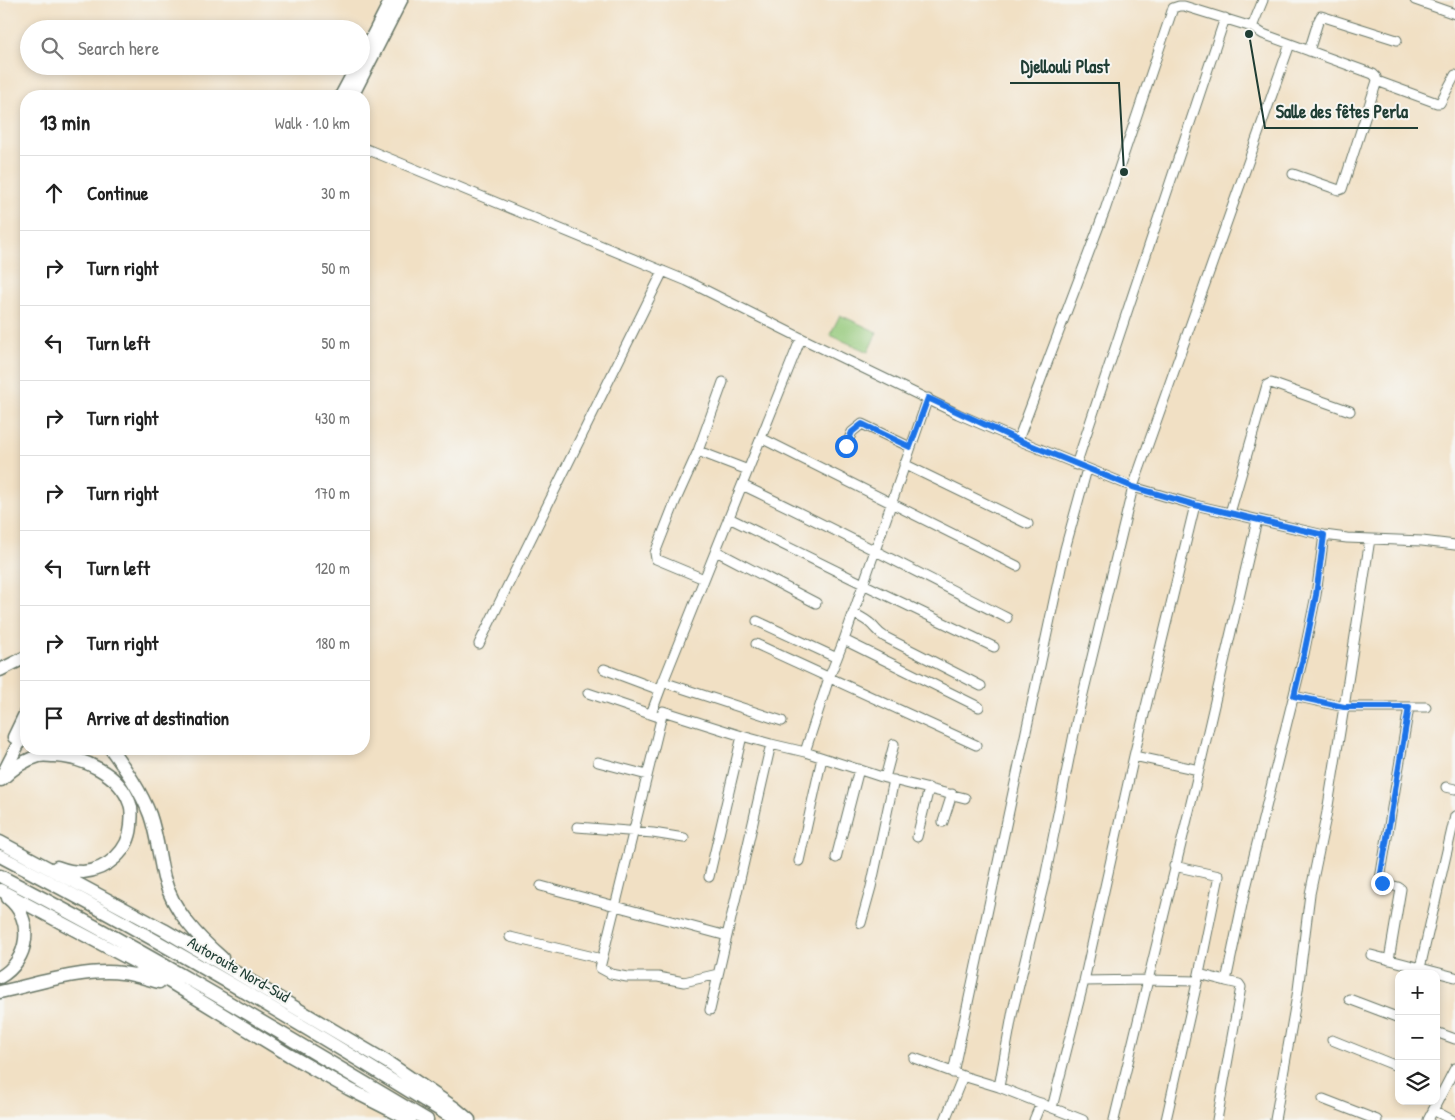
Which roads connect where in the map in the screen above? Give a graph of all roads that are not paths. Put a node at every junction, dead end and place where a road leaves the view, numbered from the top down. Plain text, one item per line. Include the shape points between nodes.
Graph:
1 (392, 0) edge
2 (401, 0) edge
3 (1263, 0) edge
4 (1416, 0) edge
5 (1455, 14) edge
6 (1225, 18) junction
7 (1252, 27) junction
8 (1397, 40) dead end
9 (370, 42) edge
10 (1290, 44) junction
11 (1309, 51) junction
12 (370, 61) edge
13 (352, 75) edge
14 (363, 75) edge
15 (1455, 75) edge
16 (1377, 81) junction
17 (345, 90) edge
18 (355, 90) edge
19 (370, 150) edge
20 (1293, 174) dead end
21 (663, 271) junction
22 (801, 338) junction
23 (723, 382) dead end
24 (928, 398) junction
25 (1350, 411) dead end
26 (761, 438) junction
27 (1018, 440) junction
28 (846, 446) dead end
29 (910, 447) junction
30 (698, 451) junction
31 (904, 464) junction
32 (1076, 464) junction
33 (1087, 469) junction
34 (748, 470) junction
35 (742, 485) junction
36 (1133, 487) junction
37 (891, 503) junction
38 (1195, 505) junction
39 (1230, 513) junction
40 (729, 518) junction
41 (1257, 520) junction
42 (1028, 524) dead end
43 (1324, 535) junction
44 (1370, 539) junction
45 (1455, 545) edge
46 (716, 550) junction
47 (874, 551) junction
48 (1017, 566) dead end
49 (704, 579) junction
50 (863, 584) junction
51 (816, 603) dead end
52 (853, 613) junction
53 (1006, 618) dead end
54 (757, 620) dead end
55 (844, 640) junction
56 (479, 644) dead end
57 (756, 644) dead end
58 (994, 647) dead end
59 (837, 658) junction
60 (20, 660) edge
61 (604, 669) dead end
62 (0, 670) edge
63 (829, 678) junction
64 (662, 686) junction
65 (981, 686) dead end
66 (588, 693) dead end
67 (1294, 696) junction
68 (979, 707) dead end
69 (1344, 707) junction
70 (1409, 707) junction
71 (1426, 707) dead end
72 (657, 713) junction
73 (782, 720) dead end
74 (20, 724) edge
75 (742, 736) junction
76 (20, 741) edge
77 (771, 744) junction
78 (894, 744) dead end
79 (976, 746) dead end
80 (805, 752) junction
81 (116, 755) edge
82 (1134, 756) junction
83 (822, 758) junction
84 (598, 762) dead end
85 (0, 763) edge
86 (859, 769) junction
87 (1198, 770) junction
88 (647, 775) junction
89 (889, 779) junction
90 (0, 780) edge
91 (929, 788) junction
92 (952, 794) junction
93 (965, 798) dead end
94 (1455, 816) edge
95 (944, 822) dead end
96 (577, 827) dead end
97 (633, 831) junction
98 (917, 837) dead end
99 (684, 838) dead end
100 (0, 842) edge
101 (16, 850) junction
102 (0, 856) edge
103 (836, 858) dead end
104 (799, 861) dead end
105 (1174, 866) junction
106 (0, 876) edge
107 (709, 877) dead end
108 (541, 886) dead end
109 (0, 891) edge
110 (615, 906) junction
111 (861, 923) dead end
112 (726, 936) junction
113 (510, 937) dead end
114 (1371, 955) dead end
115 (602, 959) junction
116 (1389, 960) junction
117 (1420, 968) junction
118 (718, 974) junction
119 (0, 977) edge
120 (1455, 977) edge
121 (1198, 978) junction
122 (1147, 980) junction
123 (1084, 981) junction
124 (1226, 981) junction
125 (0, 992) edge
126 (268, 992) junction
127 (1349, 1000) dead end
128 (209, 1006) junction
129 (710, 1010) dead end
130 (1395, 1017) edge
131 (1440, 1033) edge
132 (1455, 1039) edge
133 (1332, 1040) dead end
134 (914, 1058) dead end
135 (1395, 1065) edge
136 (1455, 1068) edge
137 (953, 1073) junction
138 (963, 1076) junction
139 (1440, 1084) edge
140 (1446, 1086) junction
141 (999, 1087) junction
142 (1323, 1099) dead end
143 (1041, 1104) junction
144 (1052, 1108) junction
145 (1433, 1110) junction
146 (410, 1120) edge
147 (427, 1120) edge
148 (456, 1120) edge
149 (468, 1120) edge
150 (945, 1120) edge
151 (1034, 1120) edge
152 (1083, 1120) edge
153 (1114, 1120) edge
154 (1166, 1120) edge
155 (1217, 1120) edge
156 (1275, 1120) edge
157 (1377, 1120) edge
158 (1428, 1120) edge
159 (1452, 1120) edge

1 - 9 highway
2 - 12 highway
3 - 7 street
4 - 5 street
6 - 7 street
6 - 27 street via 1184,6 1173,8 1106,210
6 - 32 street
7 - 10 street
8 - 11 street via 1321,16
10 - 11 street
10 - 36 street
11 - 16 street via 1373,74
13 - 17 highway
14 - 18 highway
15 - 16 street via 1440,103
16 - 20 street via 1342,189
19 - 21 street
21 - 22 street
21 - 56 street
22 - 24 street
22 - 26 street
23 - 30 street
24 - 27 street
24 - 29 street
25 - 39 street via 1272,384 1266,385
26 - 34 street
26 - 37 street
27 - 32 street
28 - 29 street via 852,432 862,424
29 - 31 street
30 - 34 street
30 - 49 street via 655,553 656,560
31 - 37 street
31 - 42 street
32 - 33 street
33 - 36 street
33 - 137 street via 1061,568
34 - 35 street
35 - 40 street
35 - 47 street
36 - 38 street
36 - 141 street via 1077,719
37 - 47 street
37 - 48 street
38 - 39 street
38 - 82 street
39 - 41 street
40 - 46 street
40 - 50 street
41 - 43 street
41 - 87 street
43 - 44 street
43 - 67 street via 1316,595
44 - 45 street
44 - 69 street
46 - 49 street
46 - 51 street
47 - 50 street
47 - 53 street
49 - 64 street
50 - 52 street
50 - 58 street
52 - 55 street
52 - 65 street via 874,626 884,637
54 - 59 street
55 - 59 street
55 - 68 street
57 - 63 street
59 - 63 street
60 - 62 highway
61 - 64 street
63 - 79 street
63 - 80 street
64 - 72 street
64 - 73 street
66 - 72 street
67 - 69 street
67 - 124 street
69 - 70 street
69 - 156 street via 1310,894 1298,990
70 - 71 street
70 - 116 street via 1380,879 1382,883 1401,889
72 - 75 street
72 - 88 street
74 - 85 highway
75 - 77 street
75 - 107 street
76 - 90 highway
77 - 80 street
77 - 112 street
78 - 89 street
80 - 83 street
81 - 126 highway via 146,807 155,831 165,881 181,913 213,950
82 - 87 street
82 - 123 street
83 - 86 street
83 - 104 street
84 - 88 street
86 - 89 street
86 - 103 street
87 - 105 street
88 - 97 street
89 - 91 street
89 - 111 street via 871,887
90 - 101 highway via 28,760 42,755 62,756 97,767 124,792 132,811 127,842 119,854 96,869 81,872 65,870
91 - 92 street
91 - 98 street
92 - 93 street
92 - 95 street
94 - 117 street
96 - 97 street
97 - 99 street
97 - 110 street
100 - 101 highway
101 - 126 highway via 164,930
102 - 148 highway, Autoroute Nord-Sud via 204,968
105 - 121 street via 1219,876
105 - 122 street
106 - 147 highway, Autoroute Nord-Sud via 148,954
108 - 110 street
109 - 119 highway via 11,901 25,927 21,957
109 - 128 highway
110 - 112 street
110 - 115 street
112 - 118 street
113 - 115 street
114 - 116 street
115 - 118 street via 600,968 628,978 658,977 684,982
116 - 117 street
117 - 120 street
118 - 129 street
121 - 122 street
121 - 124 street
121 - 154 street
122 - 123 street
122 - 153 street
123 - 144 street
124 - 155 street via 1241,987
125 - 128 highway via 85,974 122,972 160,983
126 - 149 highway via 387,1062
127 - 130 street
128 - 146 highway via 289,1055
131 - 132 street
133 - 135 street
134 - 137 street
136 - 140 street
137 - 138 street
138 - 141 street
138 - 150 street
139 - 140 street
140 - 145 street
141 - 143 street
142 - 157 street
143 - 144 street
143 - 151 street
144 - 152 street
145 - 158 street
145 - 159 street

